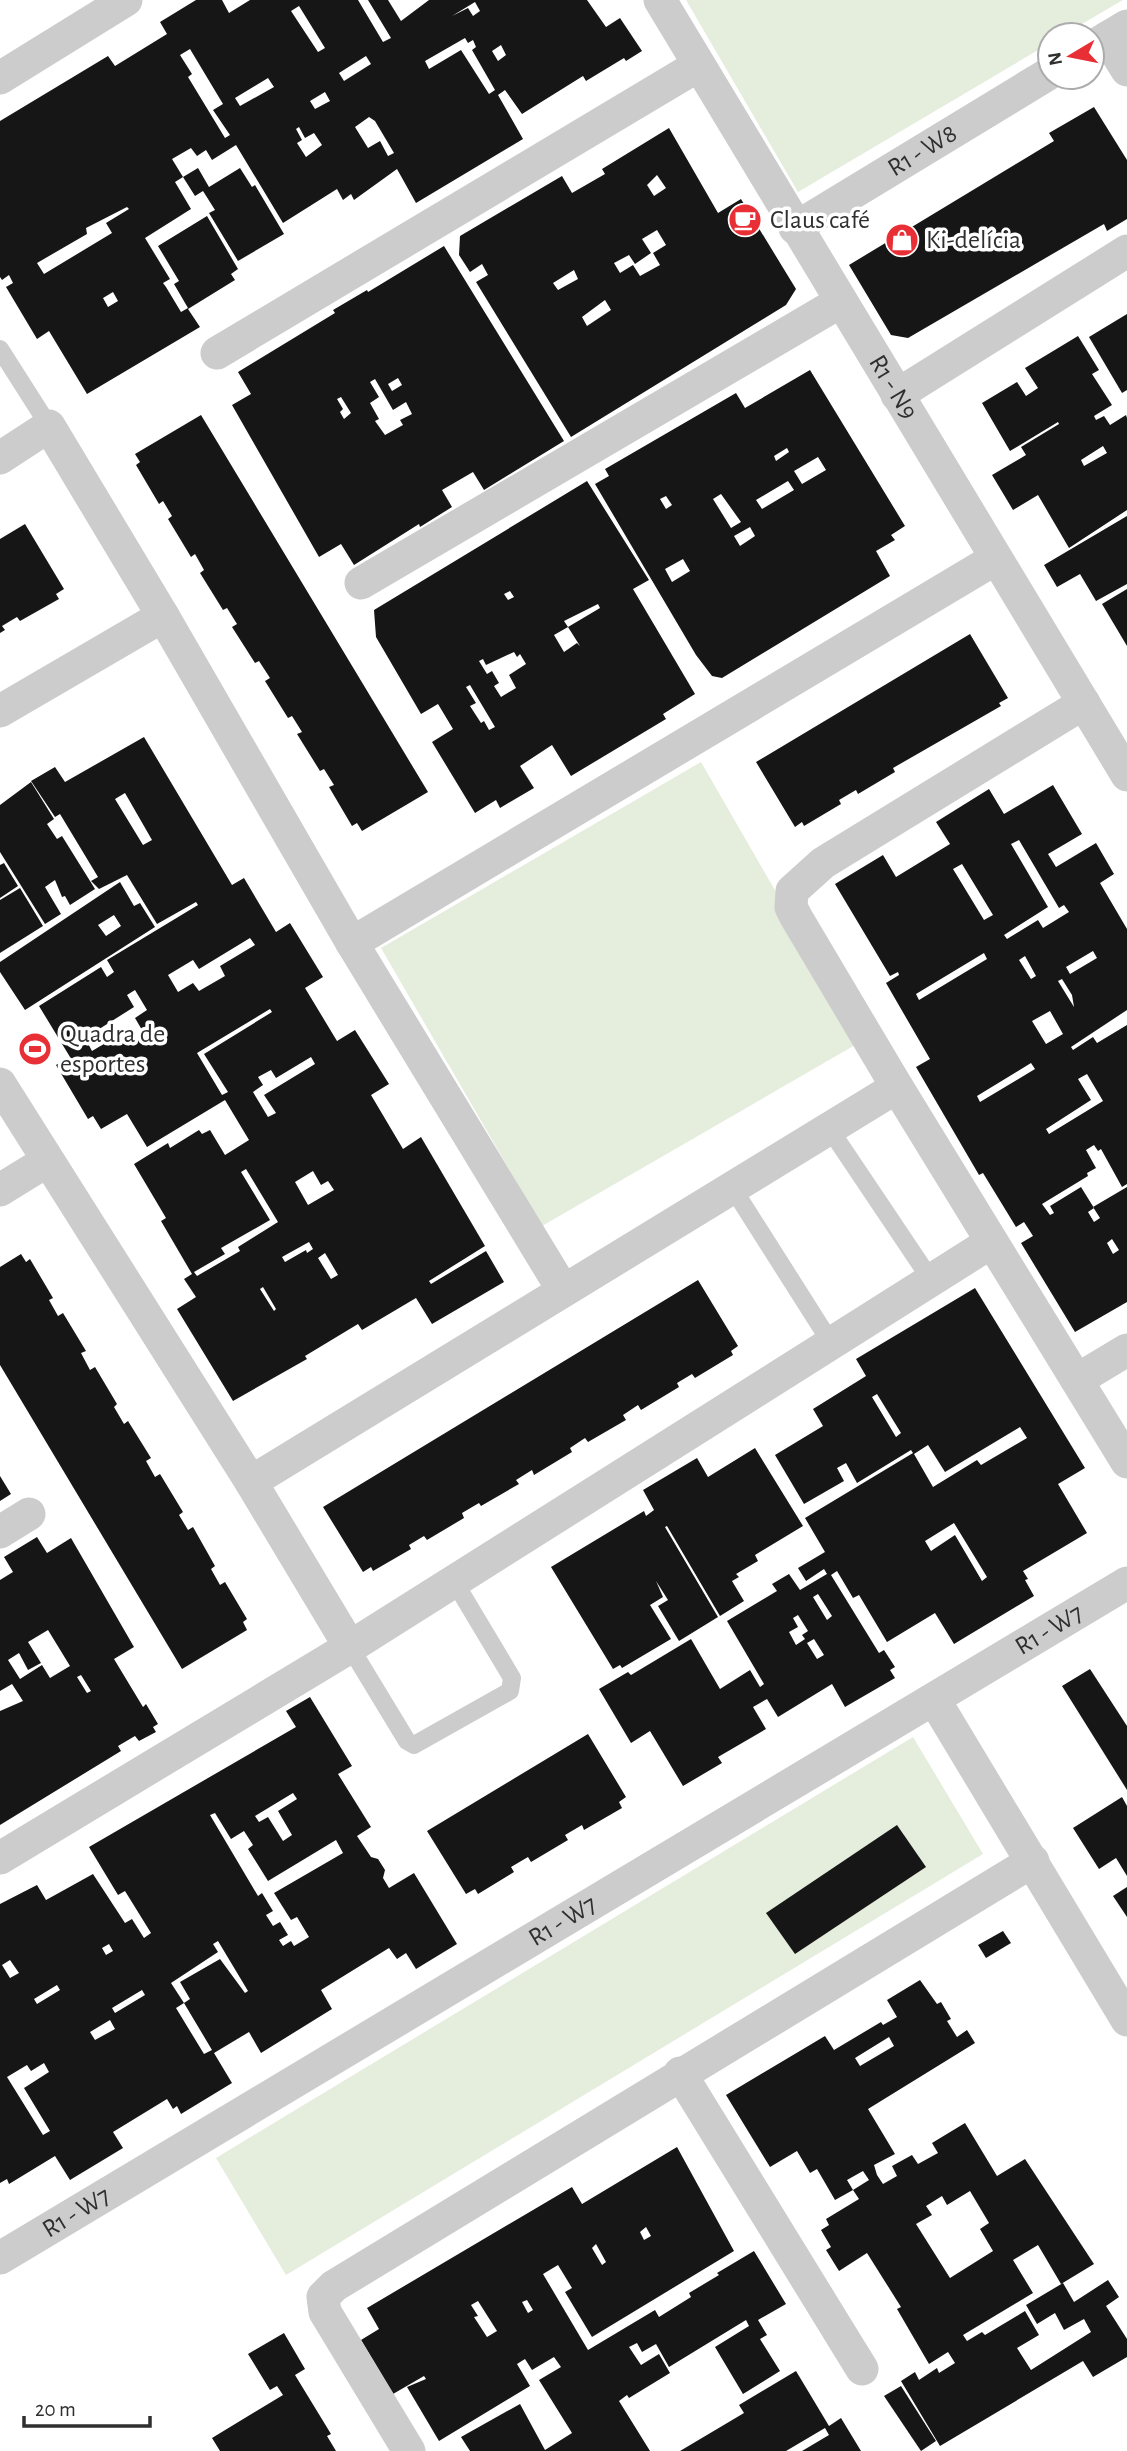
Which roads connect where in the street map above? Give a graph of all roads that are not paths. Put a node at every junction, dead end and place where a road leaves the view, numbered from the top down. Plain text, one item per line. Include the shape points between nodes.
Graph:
1 (126, 0) edge
2 (660, 0) edge
3 (1109, 37) edge
4 (699, 65) junction
5 (1127, 70) edge
6 (0, 78) edge
7 (1036, 82) edge
8 (795, 228) junction
9 (1127, 251) edge
10 (840, 302) junction
11 (0, 349) edge
12 (217, 353) dead end
13 (897, 395) junction
14 (49, 426) junction
15 (0, 458) edge
16 (995, 559) junction
17 (361, 583) dead end
18 (163, 616) junction
19 (1084, 703) junction
20 (0, 711) edge
21 (1127, 775) edge
22 (352, 943) junction
23 (0, 1084) edge
24 (897, 1087) junction
25 (829, 1128) junction
26 (47, 1161) junction
27 (732, 1187) junction
28 (0, 1190) edge
29 (990, 1243) junction
30 (931, 1280) junction
31 (564, 1290) junction
32 (831, 1343) junction
33 (1127, 1350) edge
34 (1077, 1380) junction
35 (1127, 1462) edge
36 (251, 1482) junction
37 (29, 1514) dead end
38 (0, 1531) edge
39 (454, 1581) junction
40 (1127, 1583) edge
41 (350, 1647) junction
42 (934, 1701) junction
43 (0, 1858) edge
44 (1033, 1861) junction
45 (1127, 2021) edge
46 (680, 2073) junction
47 (0, 2258) edge
48 (862, 2369) dead end
49 (409, 2451) edge

1 - 6 street
2 - 4 street, R1 - N9
3 - 5 street
4 - 8 street, R1 - N9
4 - 12 street
7 - 8 street, R1 - W8
8 - 10 street, R1 - N9
9 - 13 street
10 - 13 street, R1 - N9
10 - 17 street
11 - 14 lane
13 - 16 street, R1 - N9
14 - 15 street
14 - 18 street
16 - 19 street, R1 - N9
16 - 22 street
18 - 20 street
18 - 22 street
19 - 21 street, R1 - N9
19 - 24 street via 823,863 792,891 791,907
22 - 31 street
23 - 26 street
24 - 25 street
24 - 29 street
25 - 27 street
25 - 30 lane
26 - 28 street
26 - 36 street
27 - 31 street
27 - 32 lane
29 - 30 street
29 - 34 street
30 - 32 street
31 - 36 street
32 - 39 street
33 - 34 street
34 - 35 street
36 - 41 street
37 - 38 street
39 - 41 street
39 - 41 lane via 512,1678 510,1691 414,1745 407,1741
40 - 42 street, R1 - W7
41 - 43 street
42 - 44 street
42 - 47 street, R1 - W7
44 - 45 street
44 - 46 street
46 - 48 street
46 - 49 street via 323,2297 326,2312

